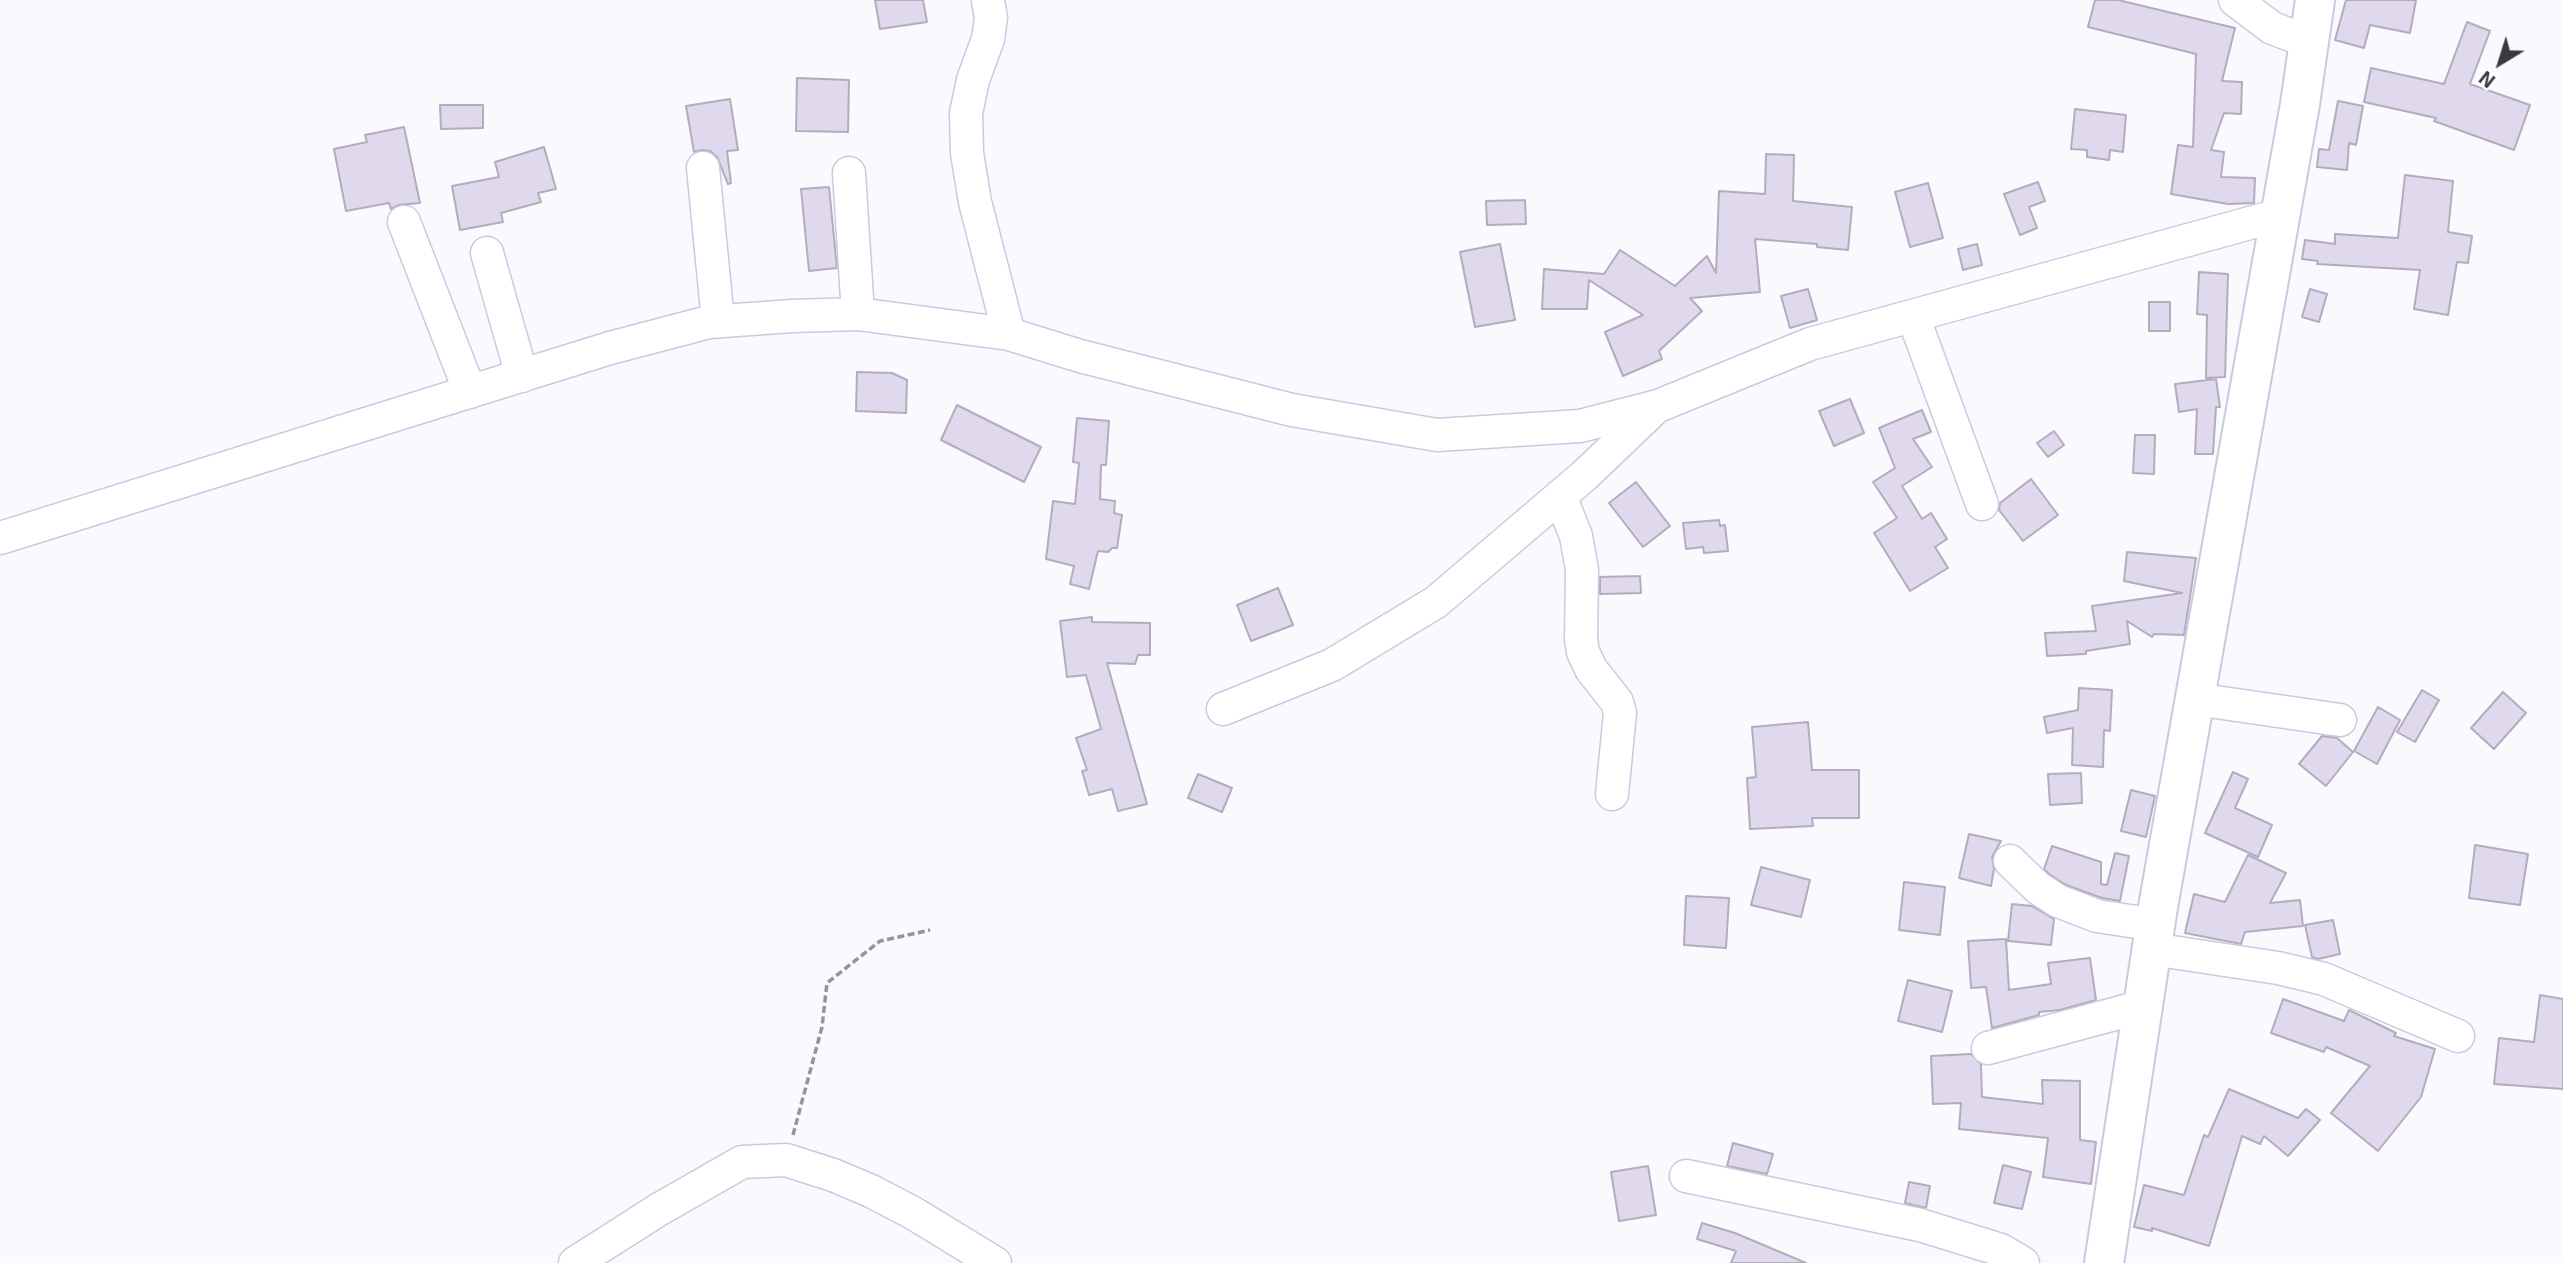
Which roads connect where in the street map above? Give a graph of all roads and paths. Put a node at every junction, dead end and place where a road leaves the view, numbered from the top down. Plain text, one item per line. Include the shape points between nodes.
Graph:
1 (988, 0) edge
2 (2235, 0) edge
3 (2315, 0) edge
4 (2309, 42) junction
5 (703, 168) dead end
6 (849, 173) dead end
7 (2278, 215) junction
8 (404, 222) dead end
9 (487, 253) dead end
10 (858, 314) junction
11 (1913, 316) junction
12 (718, 321) junction
13 (1009, 334) junction
14 (522, 376) junction
15 (470, 392) junction
16 (1658, 406) junction
17 (1560, 496) junction
18 (1982, 505) dead end
19 (0, 538) edge
20 (2194, 699) junction
21 (1223, 709) dead end
22 (2340, 720) dead end
23 (1612, 794) dead end
24 (2010, 861) dead end
25 (930, 930) dead end
26 (2154, 937) junction
27 (2144, 1006) junction
28 (2458, 1036) dead end
29 (1988, 1048) dead end
30 (786, 1160) junction
31 (1686, 1176) dead end
32 (575, 1263) edge
33 (995, 1263) edge
34 (2023, 1263) edge
35 (2104, 1263) edge

1 - 13 street via 988,39 966,113 967,153
2 - 4 street via 2272,28
3 - 4 main road
4 - 7 main road
5 - 12 street
6 - 10 street
7 - 11 street
7 - 20 main road
8 - 15 street
9 - 14 street
10 - 12 street
10 - 13 street
11 - 16 street via 1810,344
11 - 18 street
12 - 14 street
13 - 16 street via 1292,410 1437,435 1580,426
14 - 15 street
15 - 19 street
16 - 17 street
17 - 21 street via 1436,602 1332,665
17 - 23 street via 1576,536 1582,570 1583,652 1620,713
20 - 22 street
20 - 26 main road
24 - 26 street via 2058,901
25 - 30 path via 880,941 827,983 822,1027
26 - 27 main road
26 - 28 street via 2324,979
27 - 29 street
27 - 35 main road
30 - 32 street via 742,1162
30 - 33 street via 871,1191
31 - 34 street via 1920,1225 2001,1250

